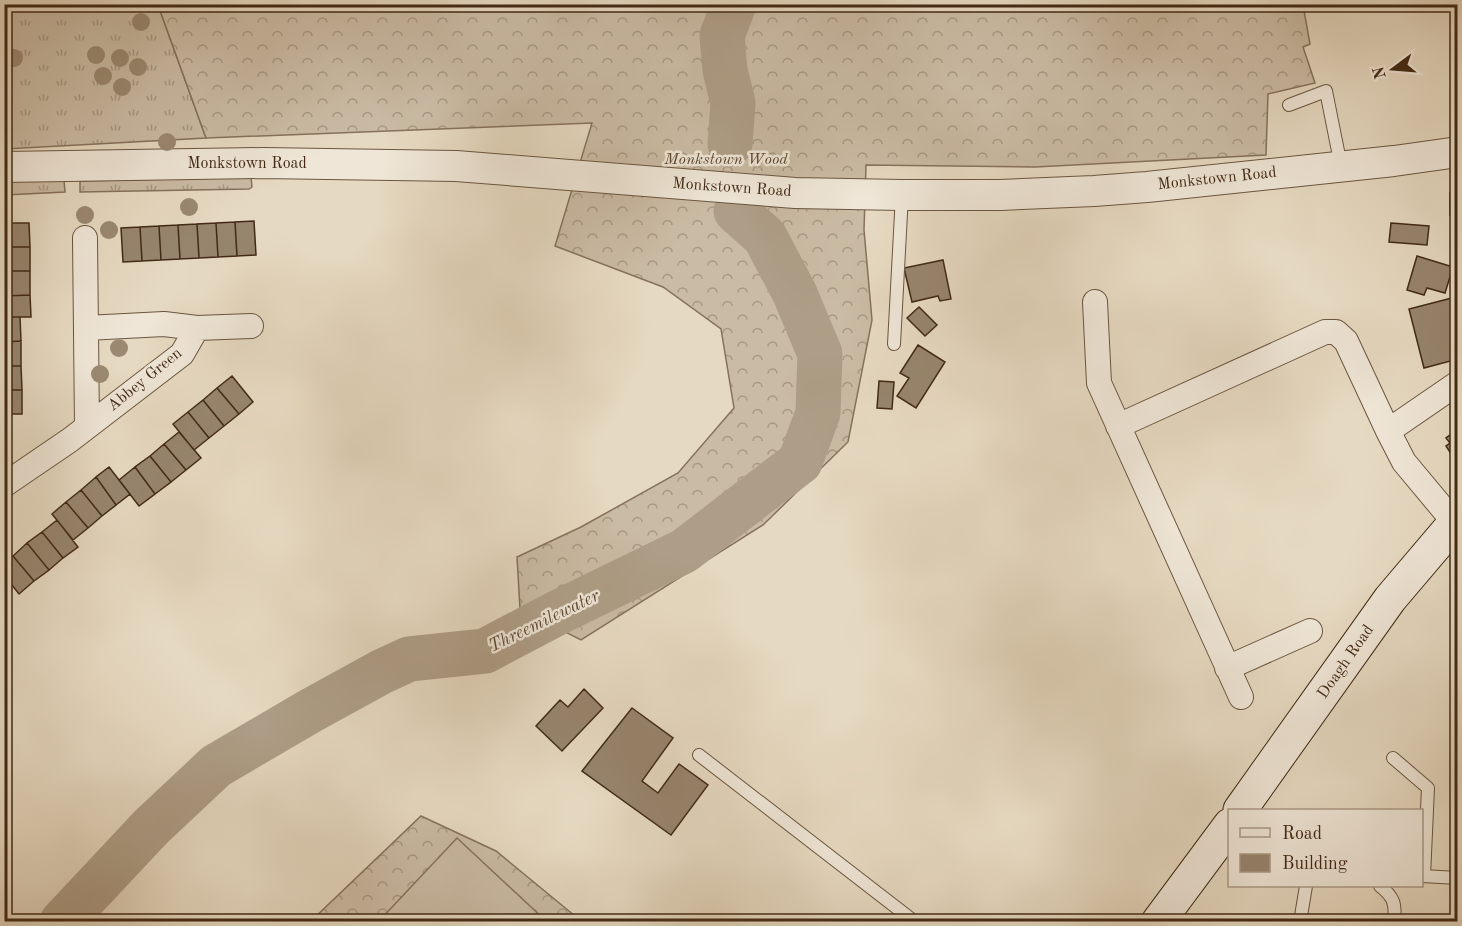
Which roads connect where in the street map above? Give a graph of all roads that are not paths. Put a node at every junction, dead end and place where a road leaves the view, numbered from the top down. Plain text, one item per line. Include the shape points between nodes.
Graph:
1 (1289, 105) dead end
2 (1458, 152) edge
3 (4, 167) edge
4 (1341, 167) junction
5 (902, 195) junction
6 (85, 238) dead end
7 (1095, 302) dead end
8 (251, 326) dead end
9 (86, 328) junction
10 (197, 328) junction
11 (894, 344) dead end
12 (1458, 383) edge
13 (87, 426) junction
14 (1118, 426) junction
15 (1388, 431) junction
16 (4, 485) edge
17 (1456, 520) edge
18 (1310, 631) dead end
19 (1227, 668) junction
20 (1241, 697) dead end
21 (699, 755) dead end
22 (1393, 758) dead end
23 (1243, 809) edge
24 (1228, 831) edge
25 (1423, 876) edge
26 (1458, 878) edge
27 (1306, 887) edge
28 (1382, 887) edge
29 (915, 921) edge
30 (1158, 921) edge
31 (1300, 921) edge
32 (1395, 921) edge

1 - 4 lane via 1326,91
2 - 4 street, Monkstown Road
3 - 5 street, Monkstown Road via 263,163 456,166 795,193
4 - 5 street, Monkstown Road via 1094,191
5 - 11 lane
6 - 9 street, Abbey Green
7 - 14 street via 1099,383
8 - 10 street, Abbey Green
9 - 10 street, Abbey Green via 164,324
9 - 13 street, Abbey Green
10 - 13 street, Abbey Green via 182,354
12 - 15 street
13 - 16 street, Abbey Green
14 - 15 street via 1324,332 1336,332 1346,341
14 - 19 street
15 - 17 street via 1404,462
17 - 23 main road, Doagh Road via 1390,599
18 - 19 street
19 - 20 street
21 - 29 lane
22 - 25 lane via 1428,788
24 - 30 main road, Doagh Road
25 - 26 lane
27 - 31 lane
28 - 32 lane via 1396,908

